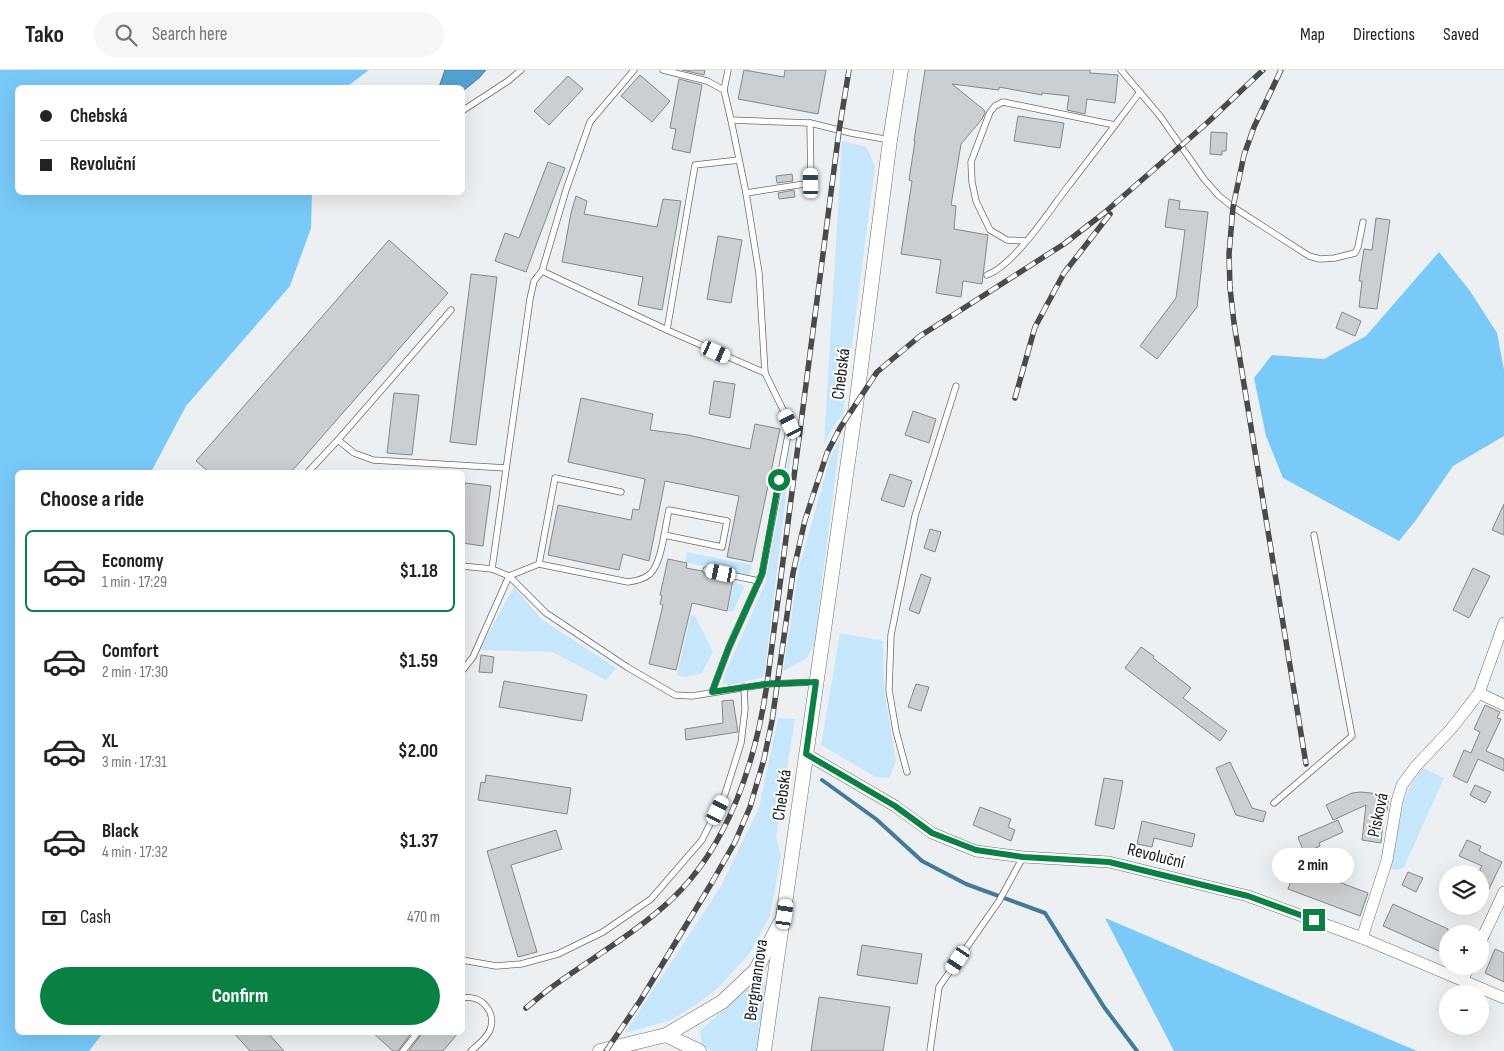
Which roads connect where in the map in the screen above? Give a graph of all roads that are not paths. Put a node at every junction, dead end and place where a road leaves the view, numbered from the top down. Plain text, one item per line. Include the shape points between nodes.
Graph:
1 (521, 70) edge
2 (634, 70) edge
3 (663, 70) edge
4 (728, 70) edge
5 (901, 70) edge
6 (1121, 70) edge
7 (724, 90) junction
8 (1140, 92) junction
9 (465, 109) edge
10 (731, 120) junction
11 (810, 123) junction
12 (1115, 125) junction
13 (890, 140) junction
14 (739, 160) junction
15 (746, 193) junction
16 (1363, 222) dead end
17 (1026, 241) junction
18 (542, 271) junction
19 (987, 275) dead end
20 (451, 310) dead end
21 (667, 330) junction
22 (765, 373) junction
23 (956, 386) dead end
24 (338, 440) junction
25 (506, 468) junction
26 (310, 470) edge
27 (621, 492) dead end
28 (664, 535) junction
29 (1314, 535) dead end
30 (539, 564) junction
31 (465, 566) edge
32 (492, 569) junction
33 (706, 570) dead end
34 (509, 576) junction
35 (759, 581) junction
36 (1504, 623) edge
37 (465, 667) edge
38 (816, 682) junction
39 (744, 687) junction
40 (712, 692) junction
41 (1479, 693) junction
42 (1504, 705) edge
43 (806, 754) junction
44 (907, 772) dead end
45 (1274, 803) dead end
46 (1023, 857) junction
47 (1504, 892) edge
48 (785, 914) junction
49 (1488, 925) edge
50 (1362, 938) junction
51 (465, 961) edge
52 (1465, 975) edge
53 (1463, 980) junction
54 (465, 998) edge
55 (1504, 998) edge
56 (416, 1035) edge
57 (666, 1035) junction
58 (626, 1048) edge
59 (403, 1051) edge
60 (471, 1051) edge
61 (600, 1051) edge
62 (699, 1051) edge
63 (764, 1051) edge
64 (930, 1051) edge

1 - 9 lane
2 - 18 lane via 590,122
3 - 7 lane via 707,81
4 - 7 lane
5 - 13 street, Chebská
6 - 8 lane
7 - 10 lane
8 - 12 lane
8 - 16 lane via 1219,196 1309,256 1335,258 1355,253
10 - 11 lane
10 - 14 lane
11 - 13 lane
11 - 15 lane via 811,183
12 - 17 lane
12 - 17 lane via 1003,102 990,112 971,162 976,201 990,230 1007,240
13 - 38 street, Chebská
14 - 15 lane
14 - 21 lane via 695,165
15 - 22 lane via 758,273
17 - 19 lane via 1008,263
18 - 21 lane
18 - 25 lane via 534,281 530,299
20 - 24 lane
21 - 22 lane
22 - 35 lane via 790,424
23 - 44 lane via 915,516 891,635 889,690
24 - 25 lane via 354,453 373,460
24 - 26 lane
25 - 32 lane
27 - 30 lane via 556,478
28 - 28 lane via 669,510 727,521 722,547
28 - 30 lane via 656,566 638,580 628,582
29 - 45 lane via 1352,736
30 - 34 lane
31 - 32 lane
32 - 34 lane
33 - 35 lane
34 - 37 lane via 473,657
34 - 40 lane via 546,613 675,695
35 - 40 lane
36 - 41 street, Písková
38 - 39 lane
38 - 43 street, Chebská
39 - 40 lane
39 - 51 lane via 741,743 725,794 702,840 651,898 603,932 558,954 521,964 496,966
41 - 42 street
41 - 50 street, Písková via 1402,786 1387,860
43 - 46 street, Revoluční via 895,806 932,833 976,850
43 - 48 street, Chebská
46 - 50 street, Revoluční via 1109,862 1248,896
46 - 64 lane via 999,901 939,987
47 - 49 street
48 - 57 street via 756,970 722,1002
48 - 63 street, Bergmannova
50 - 53 street, Revoluční
52 - 53 street
53 - 55 street, Revoluční
54 - 60 lane via 481,1001 491,1013 491,1028
56 - 59 lane
57 - 58 street
57 - 62 street
58 - 61 street

